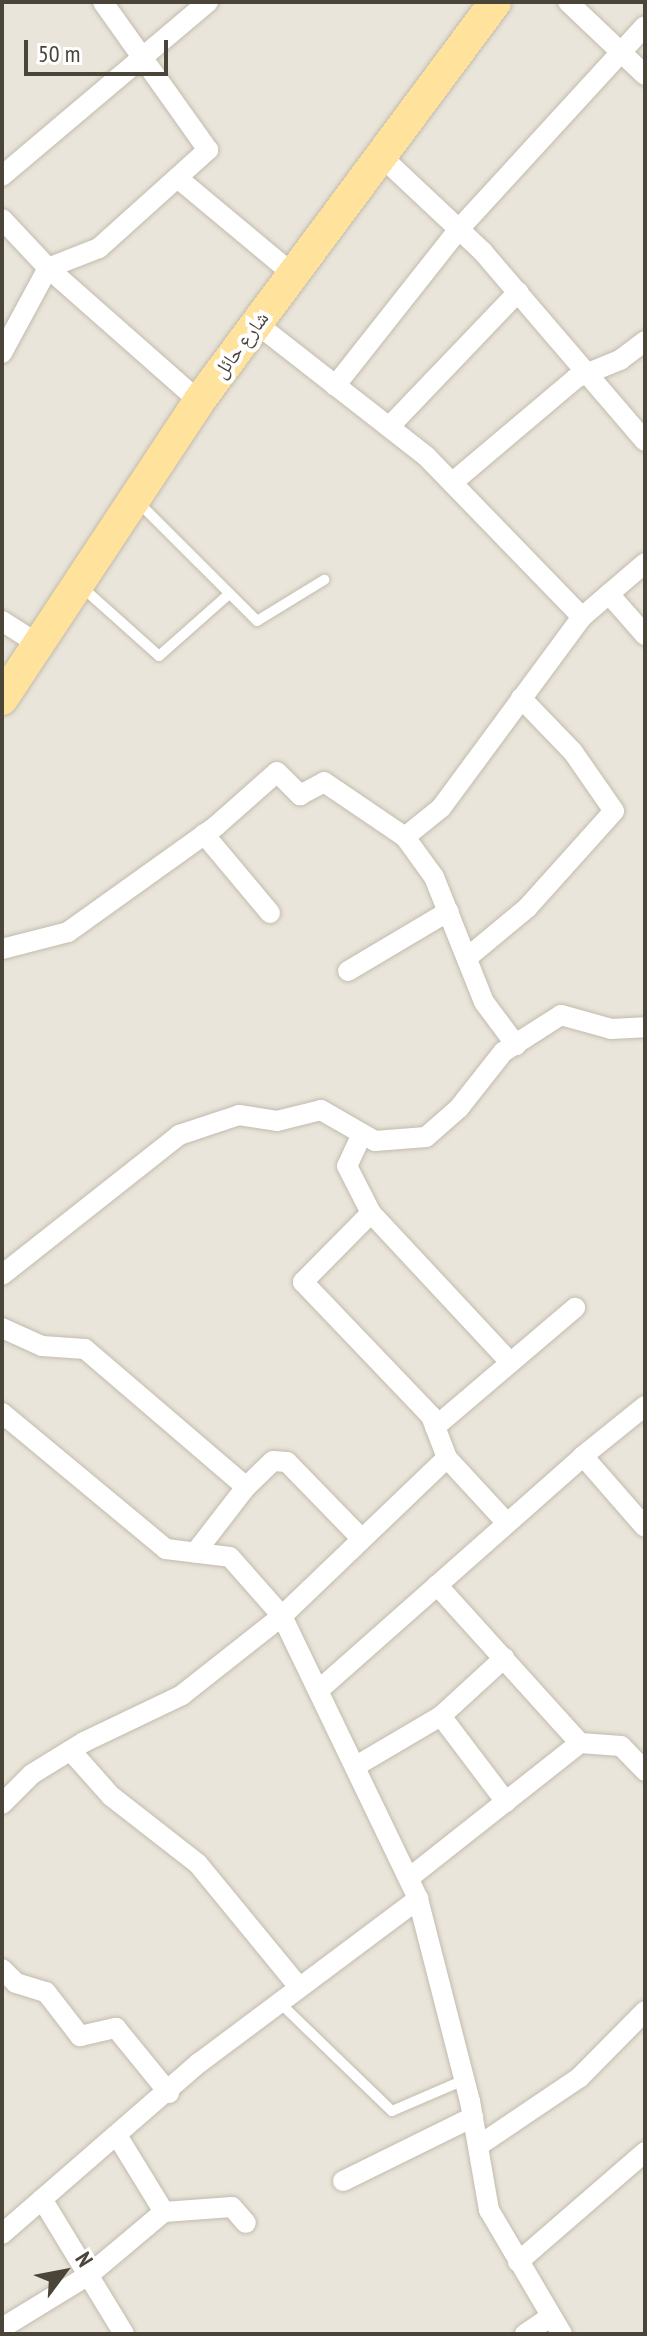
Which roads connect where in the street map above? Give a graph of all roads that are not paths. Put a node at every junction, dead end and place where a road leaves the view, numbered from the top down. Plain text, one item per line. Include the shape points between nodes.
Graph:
1 (103, 2) edge
2 (208, 2) edge
3 (495, 2) edge
4 (568, 2) edge
5 (645, 26) edge
6 (622, 52) junction
7 (141, 55) junction
8 (645, 75) edge
9 (383, 158) junction
10 (2, 176) edge
11 (180, 180) junction
12 (2, 219) edge
13 (459, 229) junction
14 (48, 268) junction
15 (294, 275) junction
16 (518, 292) junction
17 (257, 324) junction
18 (645, 341) edge
19 (2, 353) edge
20 (590, 373) junction
21 (335, 386) junction
22 (199, 401) junction
23 (389, 427) junction
24 (645, 441) edge
25 (453, 482) junction
26 (134, 498) junction
27 (645, 563) edge
28 (324, 580) dead end
29 (78, 584) junction
30 (609, 594) junction
31 (228, 595) junction
32 (582, 617) junction
33 (2, 621) edge
34 (645, 635) edge
35 (38, 644) junction
36 (521, 698) junction
37 (2, 699) edge
38 (204, 834) junction
39 (405, 837) junction
40 (449, 911) junction
41 (270, 913) dead end
42 (2, 949) edge
43 (468, 957) junction
44 (348, 971) dead end
45 (645, 1027) edge
46 (516, 1045) junction
47 (362, 1134) junction
48 (371, 1213) junction
49 (2, 1275) edge
50 (575, 1308) dead end
51 (2, 1328) edge
52 (509, 1361) junction
53 (645, 1406) edge
54 (2, 1413) edge
55 (435, 1427) junction
56 (583, 1456) junction
57 (447, 1458) junction
58 (246, 1487) junction
59 (507, 1523) junction
60 (645, 1527) edge
61 (362, 1539) junction
62 (195, 1553) junction
63 (437, 1585) junction
64 (282, 1616) junction
65 (504, 1658) junction
66 (320, 1689) junction
67 (441, 1716) junction
68 (580, 1743) junction
69 (71, 1751) junction
70 (356, 1766) junction
71 (645, 1771) edge
72 (506, 1802) junction
73 (2, 1804) edge
74 (409, 1878) junction
75 (418, 1899) junction
76 (2, 1969) edge
77 (299, 1987) junction
78 (279, 2002) junction
79 (645, 2011) edge
80 (464, 2080) junction
81 (169, 2093) junction
82 (473, 2117) junction
83 (118, 2137) junction
84 (478, 2146) junction
85 (645, 2152) edge
86 (343, 2181) dead end
87 (42, 2199) junction
88 (164, 2212) junction
89 (246, 2223) dead end
90 (2, 2234) edge
91 (518, 2262) junction
92 (90, 2274) junction
93 (556, 2326) edge
94 (2, 2328) edge
95 (124, 2334) edge
96 (525, 2334) edge

1 - 7 street
2 - 7 street
3 - 9 main road, شارع حائل
4 - 6 street
5 - 6 street
6 - 8 street
6 - 13 street
7 - 10 street
7 - 11 street via 208,150
9 - 13 street
9 - 15 main road, شارع حائل
11 - 14 street via 99,248
11 - 15 street
12 - 14 street
13 - 16 street
13 - 21 street
14 - 19 street
14 - 22 street
15 - 17 main road, شارع حائل
16 - 20 street
16 - 23 street
17 - 21 street
17 - 22 main road, شارع حائل
18 - 20 street
20 - 24 street
20 - 25 street
21 - 23 street
22 - 26 main road, شارع حائل
23 - 25 street
25 - 32 street
26 - 29 main road, شارع حائل
26 - 31 lane
27 - 30 street
28 - 31 lane via 257,621
29 - 31 lane via 159,656
29 - 35 main road, شارع حائل
30 - 32 street
30 - 34 street
32 - 36 street
33 - 35 street
35 - 37 main road, شارع حائل
36 - 39 street via 441,808
36 - 43 street via 573,752 614,811 527,908
38 - 39 street via 277,772 300,795 324,782
38 - 41 street
38 - 42 street via 68,932
39 - 40 street
40 - 43 street
40 - 44 street
43 - 46 street via 484,1002
45 - 46 street via 611,1029 561,1015
46 - 47 street via 426,1137 375,1141
47 - 48 street via 347,1166
47 - 49 street via 321,1110 277,1121 239,1115 179,1135
48 - 52 street
48 - 55 street via 303,1282
50 - 52 street
51 - 58 street via 42,1346 85,1349
52 - 55 street
53 - 56 street
54 - 62 street via 166,1549
55 - 57 street
56 - 59 street
56 - 60 street
57 - 59 street
57 - 61 street
58 - 61 street via 273,1461 287,1462
58 - 62 street
59 - 63 street
61 - 64 street
62 - 64 street via 230,1557
63 - 65 street
63 - 66 street
64 - 66 street
64 - 69 street via 182,1695
65 - 67 street
65 - 68 street
66 - 70 street
67 - 70 street
67 - 72 street
68 - 71 street via 621,1746
68 - 72 street
69 - 73 street via 32,1774
69 - 77 street via 111,1796 198,1864
70 - 74 street
72 - 74 street
74 - 75 street
75 - 77 street
75 - 80 street
76 - 81 street via 16,1983 46,1992 80,2036 116,2028
77 - 78 street
78 - 80 lane via 392,2111
78 - 81 street
79 - 84 street via 579,2078
80 - 82 street
81 - 83 street
82 - 84 street
82 - 86 street
83 - 87 street
83 - 88 street
84 - 91 street via 489,2210
85 - 91 street
87 - 90 street
87 - 92 street
88 - 89 street via 232,2207
88 - 92 street
91 - 93 street
92 - 94 street
92 - 95 street
93 - 96 street

